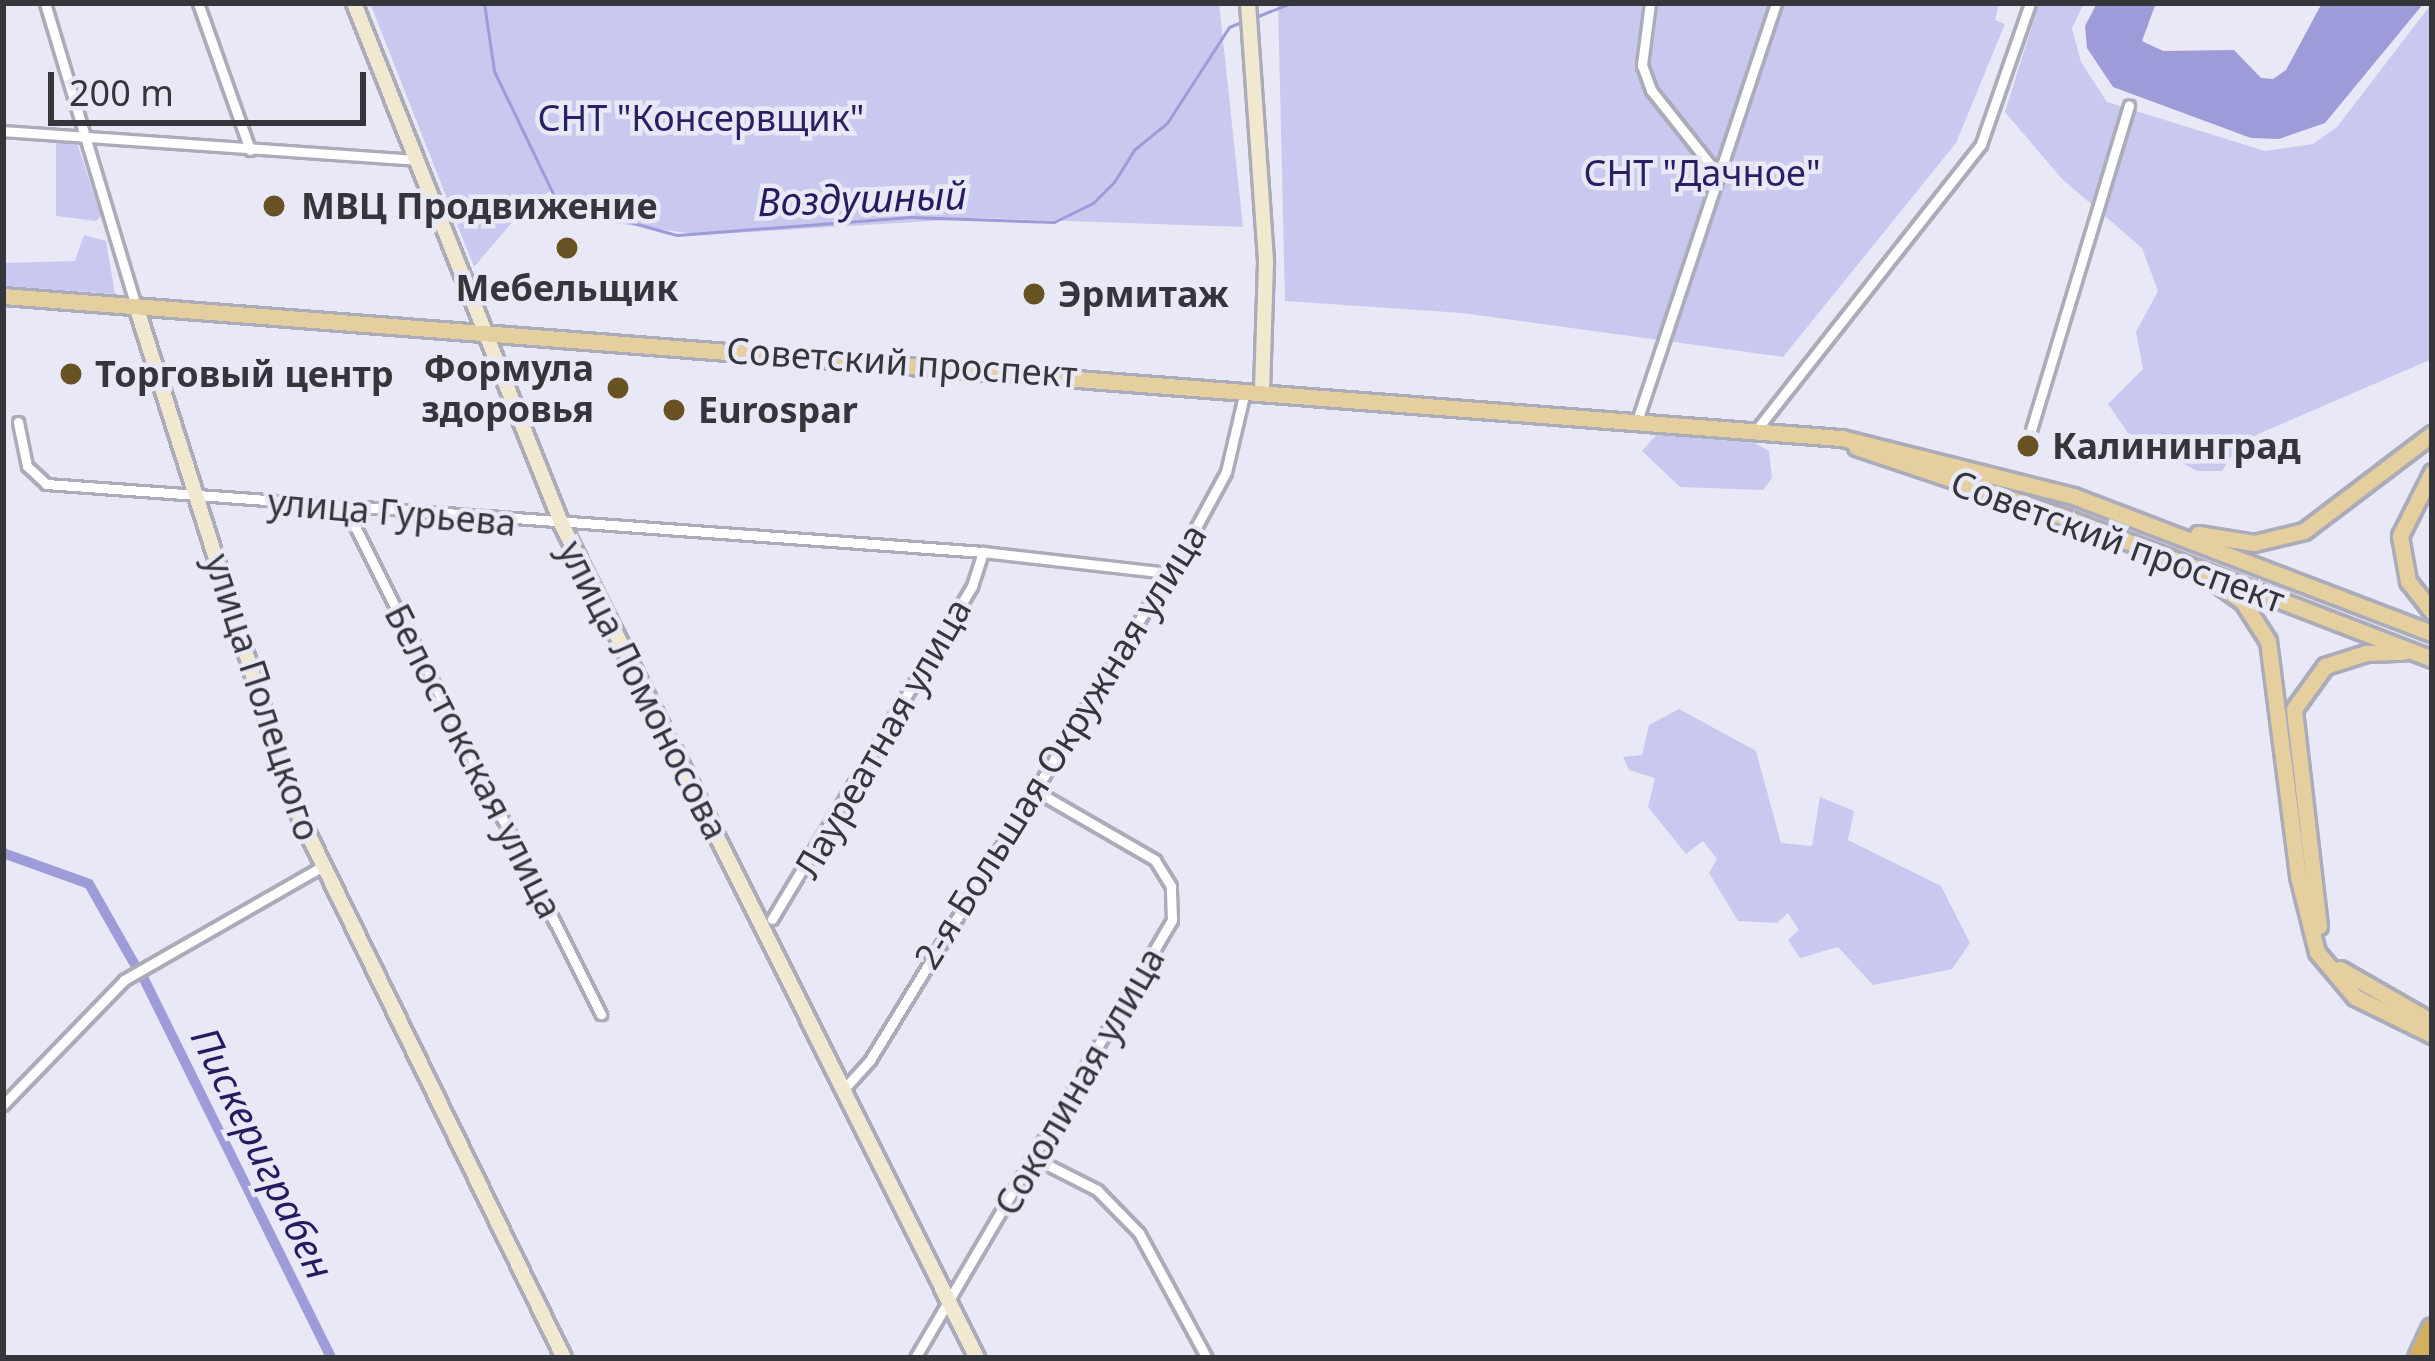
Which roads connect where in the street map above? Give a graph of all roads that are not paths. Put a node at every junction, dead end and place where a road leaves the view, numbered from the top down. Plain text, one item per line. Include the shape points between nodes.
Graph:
1 (45, 3) edge
2 (199, 3) edge
3 (354, 3) edge
4 (1247, 3) edge
5 (1649, 3) edge
6 (1776, 3) edge
7 (2030, 3) edge
8 (2129, 105) dead end
9 (3, 131) edge
10 (86, 138) junction
11 (250, 150) junction
12 (415, 160) junction
13 (1716, 172) junction
14 (3, 296) edge
15 (136, 306) junction
16 (485, 334) junction
17 (1254, 389) junction
18 (1639, 418) junction
19 (18, 422) dead end
20 (1757, 429) junction
21 (2031, 430) dead end
22 (1801, 434) junction
23 (2432, 434) edge
24 (2432, 472) edge
25 (197, 495) junction
26 (346, 509) junction
27 (2126, 514) junction
28 (562, 525) junction
29 (982, 552) junction
30 (2179, 560) junction
31 (1168, 573) junction
32 (2432, 612) edge
33 (2432, 633) edge
34 (2413, 652) junction
35 (2432, 659) edge
36 (1031, 788) junction
37 (321, 867) junction
38 (772, 919) dead end
39 (602, 1014) dead end
40 (2432, 1022) edge
41 (2432, 1035) edge
42 (844, 1089) junction
43 (3, 1105) edge
44 (1034, 1158) junction
45 (948, 1303) junction
46 (2432, 1328) edge
47 (563, 1358) edge
48 (915, 1358) edge
49 (977, 1358) edge
50 (1207, 1358) edge
51 (2418, 1358) edge

1 - 10 street, улица Полецкого
2 - 11 street
3 - 12 street, улица Ломоносова
4 - 17 street via 1266,263
5 - 13 street via 1642,65 1651,89
6 - 13 street
7 - 20 street via 1982,144
8 - 21 street
9 - 10 street
10 - 11 street
10 - 15 street, улица Полецкого
11 - 12 street
12 - 16 street, улица Ломоносова
13 - 18 street
14 - 15 main road, Советский проспект
15 - 16 main road, Советский проспект
15 - 25 street, улица Полецкого
16 - 17 main road, Советский проспект
16 - 28 street, улица Ломоносова
17 - 18 main road, Советский проспект
17 - 31 street, 2-я Большая Окружная улица via 1226,472
18 - 20 main road, Советский проспект
19 - 25 street, улица Гурьева via 27,466 46,484
20 - 22 main road, Советский проспект
22 - 27 main road, Советский проспект via 1977,467
22 - 30 main road, Советский проспект
23 - 27 main road via 2287,538 2225,541
24 - 32 main road via 2400,536 2408,581
25 - 26 street, улица Гурьева
25 - 37 street, улица Полецкого
26 - 28 street, улица Гурьева
26 - 39 street, Белостокская улица
27 - 33 main road, Советский проспект
28 - 29 street, улица Гурьева
28 - 42 street, улица Ломоносова
29 - 31 street, улица Гурьева
29 - 38 street, Лауреатная улица via 971,586
30 - 34 main road, Советский проспект
30 - 41 main road via 2243,602 2268,641 2298,876 2318,952 2355,997
31 - 36 street, 2-я Большая Окружная улица
34 - 35 main road, Советский проспект
34 - 40 main road via 2366,652 2325,666 2302,692 2293,727 2325,948 2358,984
36 - 42 street, 2-я Большая Окружная улица via 870,1060
36 - 44 street, Соколиная улица via 1155,860 1173,904 1172,920
37 - 43 street via 124,980
37 - 47 street, улица Полецкого
42 - 45 street, улица Ломоносова
44 - 45 street, Соколиная улица
44 - 50 street via 1097,1190 1139,1233
45 - 48 street, Соколиная улица
45 - 49 street, улица Ломоносова
46 - 51 highway

